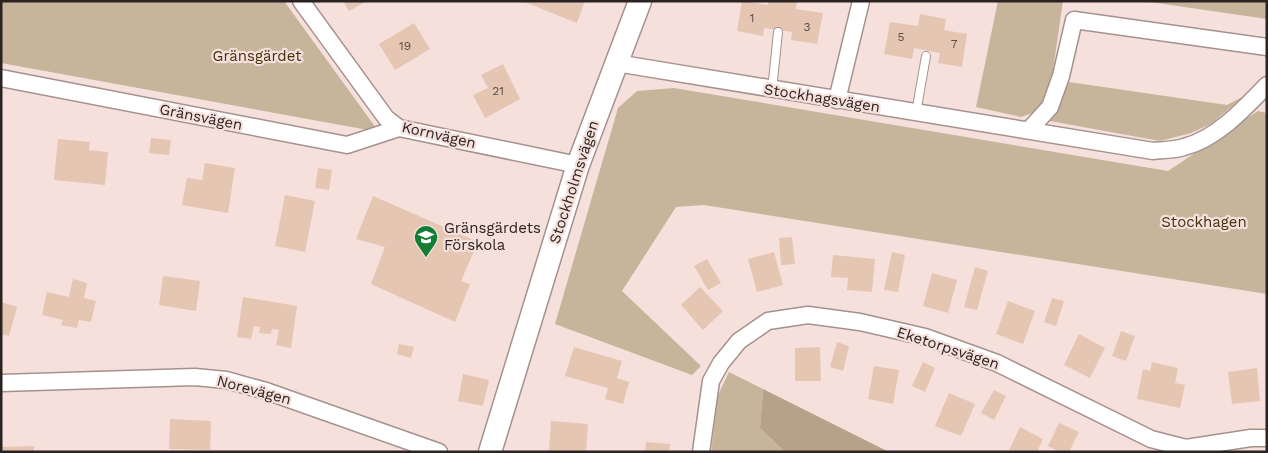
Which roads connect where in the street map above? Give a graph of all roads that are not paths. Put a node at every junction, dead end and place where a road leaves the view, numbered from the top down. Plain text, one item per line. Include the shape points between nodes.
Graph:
1 (301, 1) edge
2 (640, 1) edge
3 (862, 1) edge
4 (778, 32) dead end
5 (1267, 48) edge
6 (926, 56) dead end
7 (616, 63) junction
8 (1, 78) edge
9 (1267, 85) edge
10 (772, 90) junction
11 (837, 100) junction
12 (916, 114) junction
13 (400, 128) junction
14 (1029, 130) junction
15 (578, 165) junction
16 (1, 383) edge
17 (1267, 438) edge
18 (1186, 450) edge
19 (439, 452) edge
20 (490, 452) edge
21 (701, 452) edge

1 - 13 street, Kornvägen via 386,118
2 - 7 street, Stockholmsvägen
3 - 11 street
4 - 10 lane
5 - 14 street via 1074,20 1050,107
6 - 12 lane
7 - 10 street, Stockhagsvägen
7 - 15 street, Stockholmsvägen
8 - 13 street, Gränsvägen via 347,145
9 - 14 street, Stockhagsvägen via 1248,106 1211,135 1184,148 1153,151
10 - 11 street, Stockhagsvägen
11 - 12 street, Stockhagsvägen
12 - 14 street, Stockhagsvägen
13 - 15 street, Kornvägen
15 - 20 street, Stockholmsvägen
16 - 19 street, Norevägen via 195,377 226,380
17 - 18 street, Eketorpsvägen
18 - 21 street, Eketorpsvägen via 1152,439 996,363 925,337 860,322 808,315 768,321 739,341 721,363 711,381

